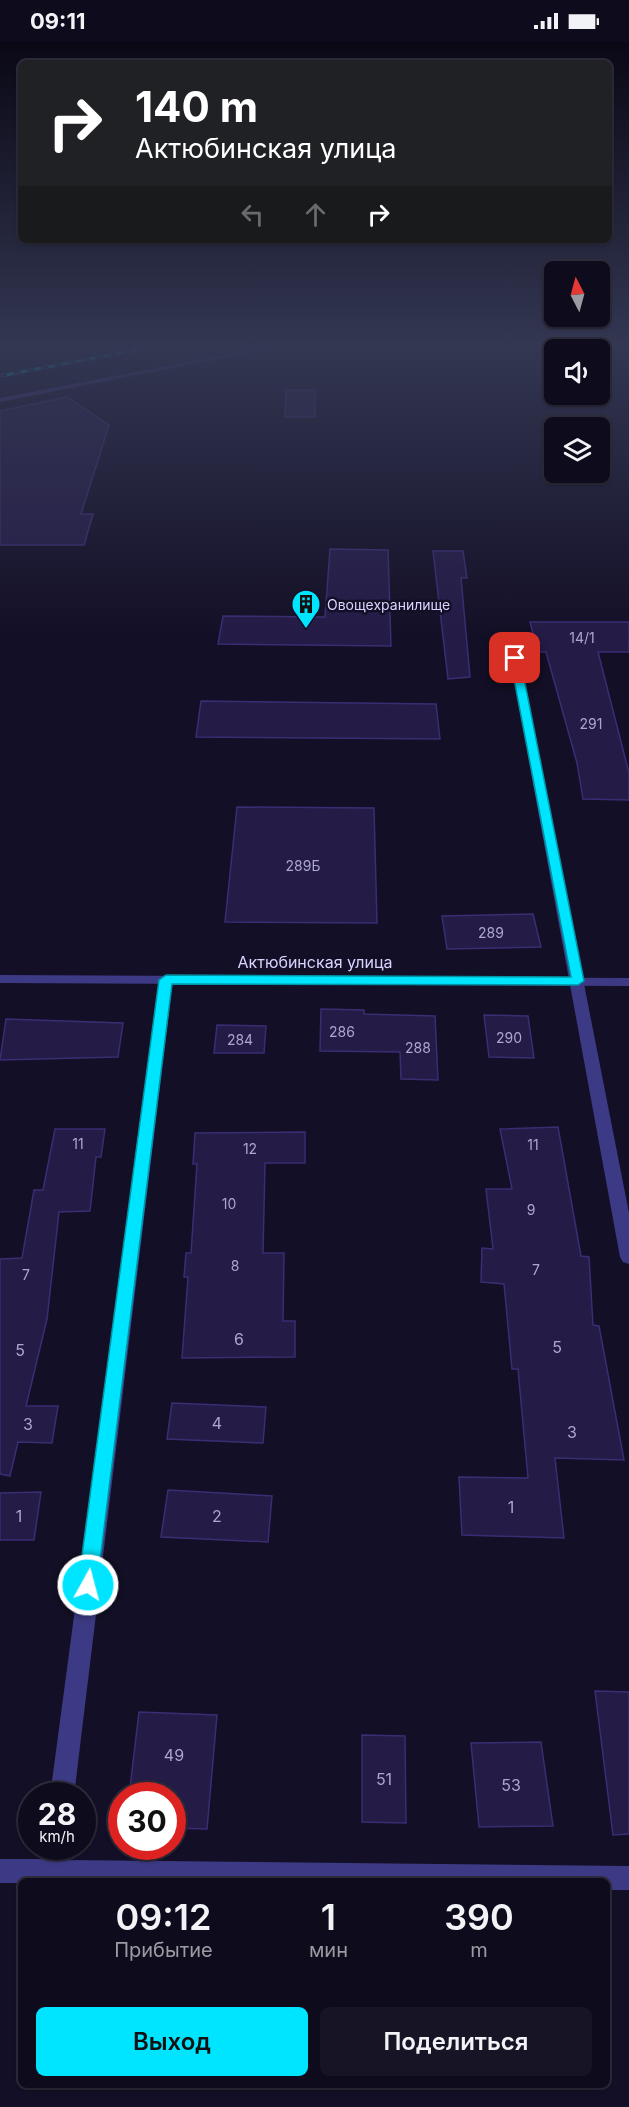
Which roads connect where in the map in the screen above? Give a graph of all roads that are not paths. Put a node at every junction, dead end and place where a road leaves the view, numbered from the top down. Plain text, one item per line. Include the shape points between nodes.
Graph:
1 (515, 658) dead end
2 (0, 979) edge
3 (166, 980) junction
4 (578, 981) junction
5 (629, 981) edge
6 (629, 1257) edge
7 (64, 1782) edge
8 (96, 1859) edge
9 (46, 1860) edge
10 (0, 1871) edge
11 (629, 1878) edge

1 - 4 street
2 - 3 street, Актюбинская улица
3 - 4 street, Актюбинская улица
3 - 7 street
4 - 5 street, Актюбинская улица
4 - 6 street
8 - 11 street
9 - 10 street

